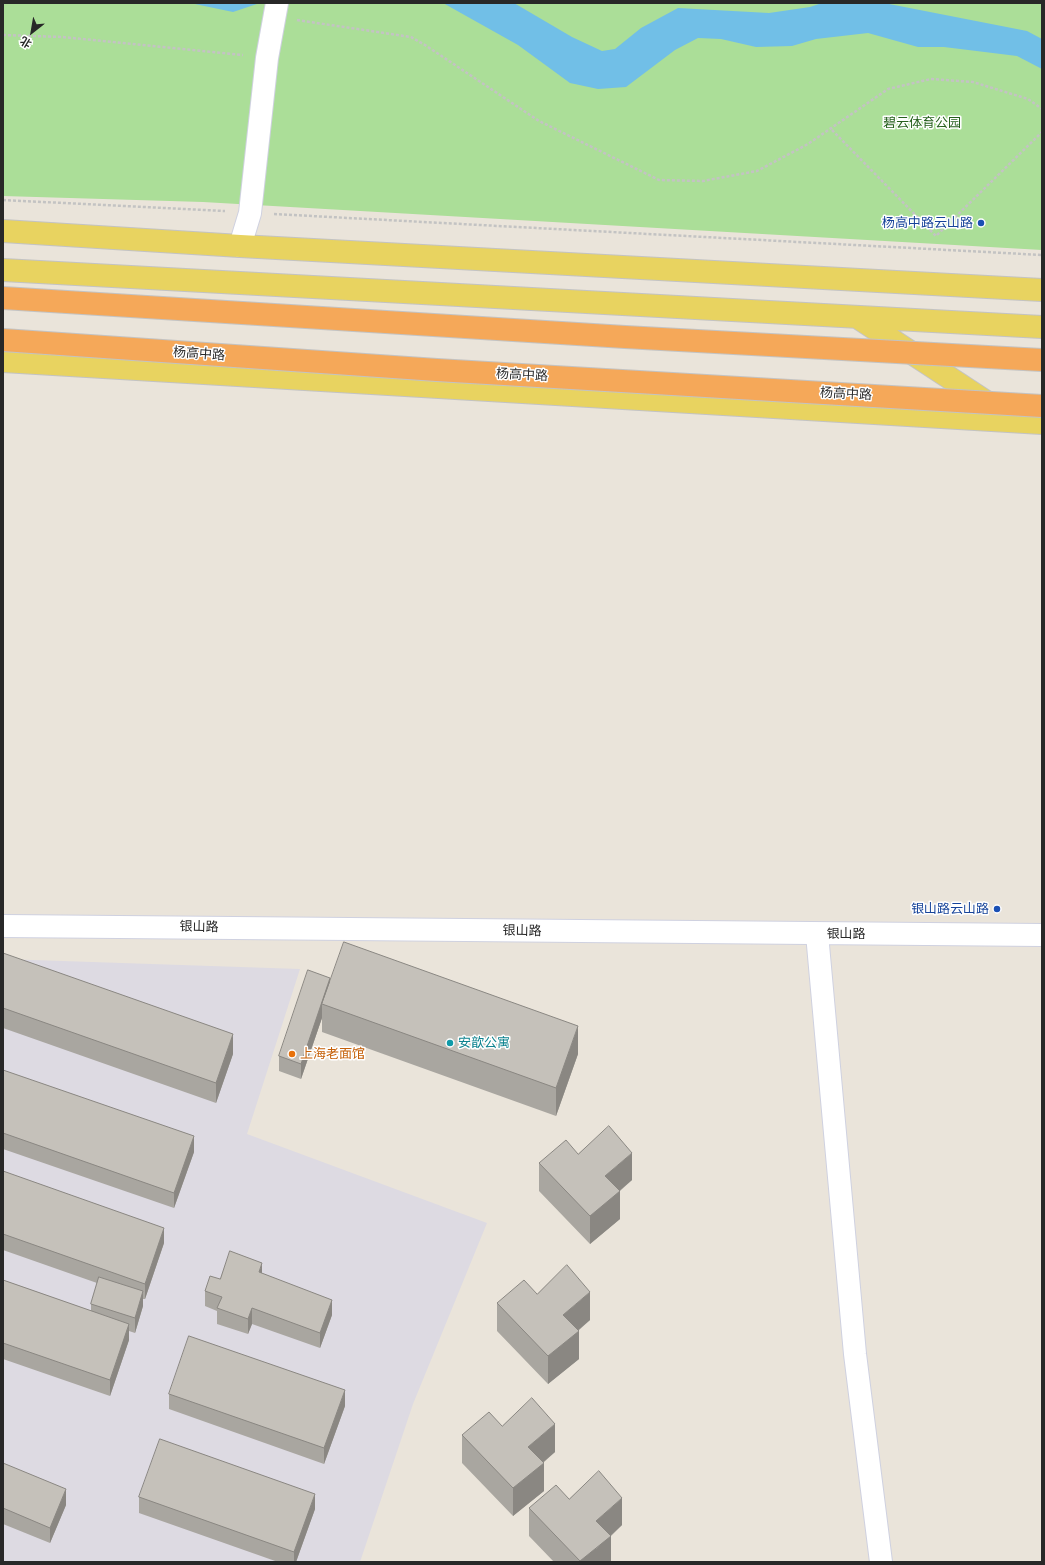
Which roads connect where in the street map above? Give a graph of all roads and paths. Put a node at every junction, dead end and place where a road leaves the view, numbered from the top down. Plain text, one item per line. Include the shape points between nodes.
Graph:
1 (276, 10) edge
2 (3, 35) edge
3 (268, 58) junction
4 (1042, 109) edge
5 (832, 130) junction
6 (1042, 132) edge
7 (3, 200) edge
8 (250, 213) junction
9 (3, 231) edge
10 (240, 246) junction
11 (1042, 255) edge
12 (3, 270) edge
13 (1042, 290) edge
14 (3, 298) edge
15 (856, 316) junction
16 (1042, 327) edge
17 (3, 340) edge
18 (1042, 360) edge
19 (3, 361) edge
20 (1042, 406) edge
21 (1016, 421) junction
22 (1042, 423) edge
23 (3, 926) edge
24 (817, 934) junction
25 (1042, 935) edge
26 (881, 1562) edge

1 - 3 street
1 - 5 path via 411,37 539,121 659,180 703,181 756,171
2 - 3 path via 62,37
3 - 8 street
4 - 5 path via 1028,99 973,82 931,79 888,89
5 - 6 path via 936,236
7 - 8 path
8 - 10 street
8 - 11 path
9 - 10 main road
10 - 13 main road
12 - 15 main road
14 - 18 highway, bridge
15 - 16 main road
15 - 21 main road
17 - 20 highway, 杨高中路, bridge via 437,370
19 - 21 main road
21 - 22 main road
23 - 24 street, 银山路
24 - 25 street, 银山路
24 - 26 street via 855,1354

